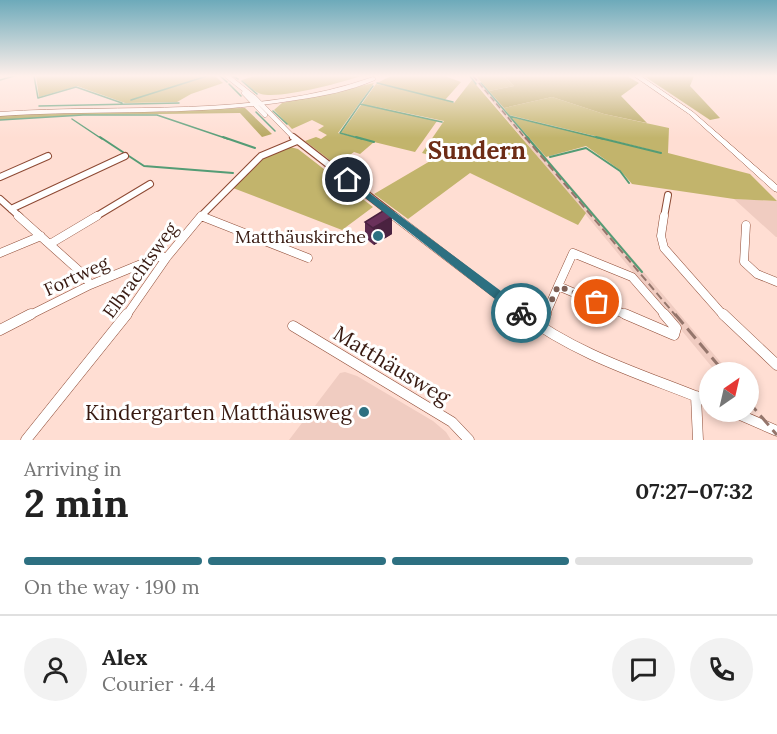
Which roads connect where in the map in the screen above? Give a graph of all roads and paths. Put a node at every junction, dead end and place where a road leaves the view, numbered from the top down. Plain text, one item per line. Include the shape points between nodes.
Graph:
1 (250, 97) edge
2 (305, 97) edge
3 (668, 97) edge
4 (256, 103) junction
5 (0, 114) edge
6 (297, 141) junction
7 (48, 156) dead end
8 (125, 156) dead end
9 (0, 177) edge
10 (150, 184) dead end
11 (777, 189) edge
12 (668, 195) dead end
13 (0, 200) edge
14 (11, 209) junction
15 (201, 216) junction
16 (746, 225) dead end
17 (41, 236) junction
18 (50, 244) junction
19 (0, 253) edge
20 (167, 257) junction
21 (308, 258) dead end
22 (777, 282) edge
23 (90, 285) junction
24 (558, 286) junction
25 (293, 326) dead end
26 (540, 327) junction
27 (0, 330) edge
28 (777, 365) edge
29 (696, 396) junction
30 (699, 397) edge
31 (758, 422) edge
32 (777, 430) edge
33 (26, 440) edge
34 (469, 440) edge
35 (698, 440) edge

1 - 4 street
2 - 4 main road
3 - 11 main road via 692,112
4 - 5 main road
4 - 6 street
6 - 15 street, Elbrachtsweg via 261,156
6 - 26 street
7 - 9 street
8 - 14 street
10 - 18 street
12 - 28 street via 661,236 664,248 717,309
13 - 14 street
14 - 17 street
15 - 20 street, Elbrachtsweg
15 - 21 street
16 - 22 street via 744,262 757,274
17 - 18 street
17 - 19 street
18 - 23 street
20 - 23 street, Fortweg via 158,256
20 - 33 street, Elbrachtsweg via 108,339
23 - 27 street, Fortweg
24 - 24 street via 579,295 674,335 676,328 632,276 573,253
24 - 26 street
25 - 34 street, Matthäusweg via 452,422
26 - 29 street via 599,357
29 - 30 street
29 - 35 street
31 - 32 street

